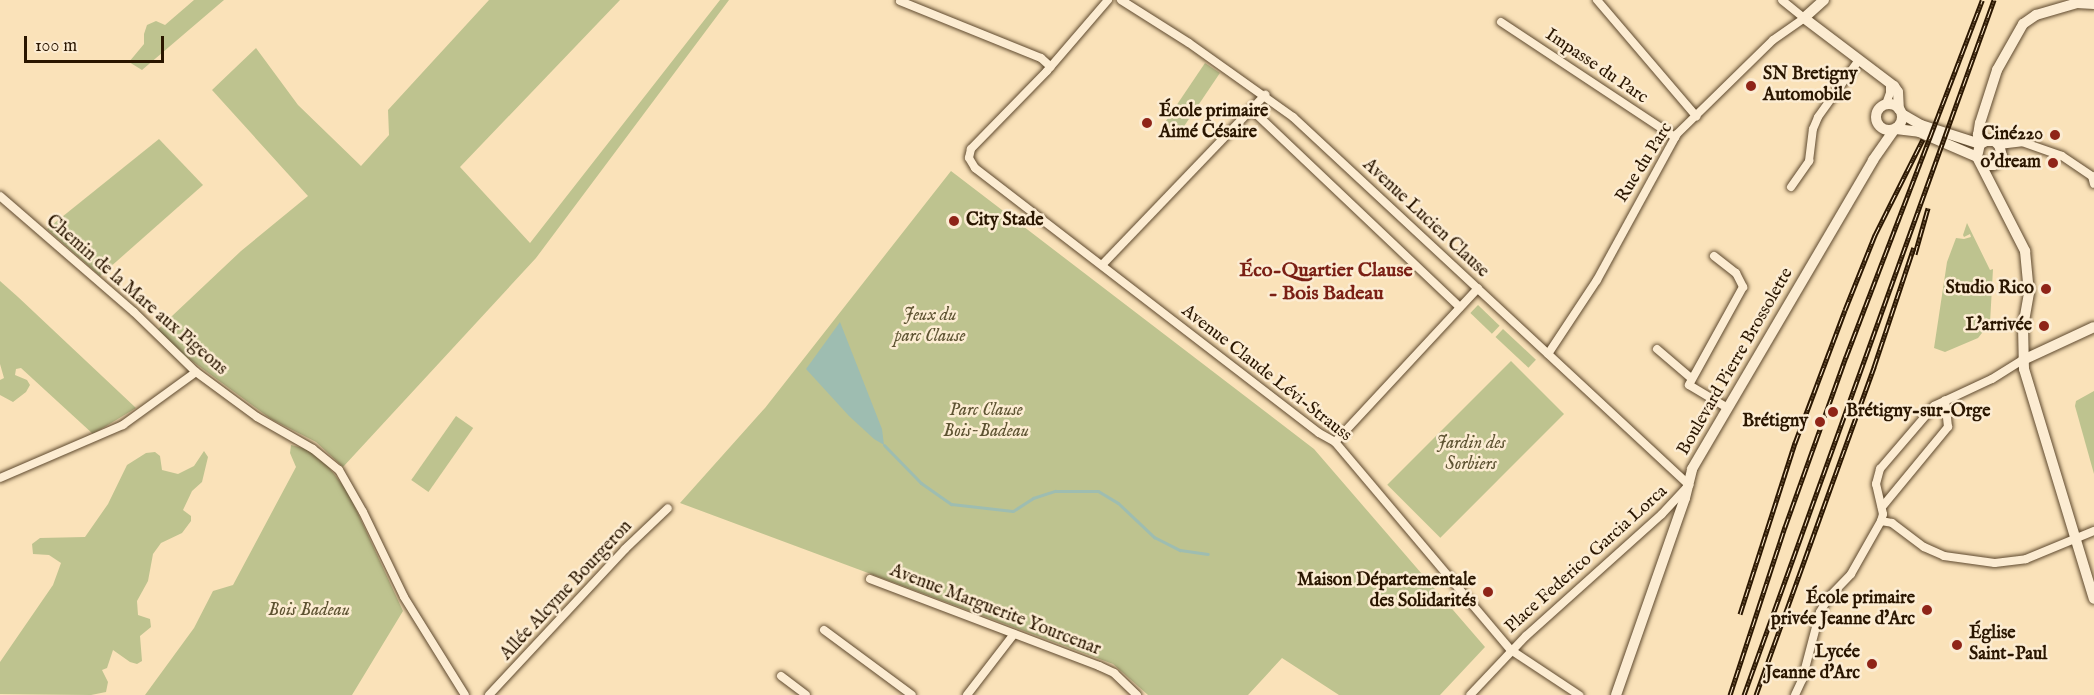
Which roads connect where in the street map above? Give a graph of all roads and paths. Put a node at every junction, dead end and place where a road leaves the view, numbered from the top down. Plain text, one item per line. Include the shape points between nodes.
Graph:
1 (900, 0) edge
2 (1108, 0) edge
3 (1121, 0) edge
4 (1597, 0) edge
5 (1782, 0) edge
6 (1824, 0) edge
7 (2094, 4) edge
8 (1804, 18) junction
9 (1501, 22) dead end
10 (1859, 60) junction
11 (1051, 67) junction
12 (1890, 82) junction
13 (1265, 95) junction
14 (1886, 104) junction
15 (1251, 109) junction
16 (1900, 112) junction
17 (1696, 116) junction
18 (1895, 129) junction
19 (1675, 137) junction
20 (1988, 143) junction
21 (1980, 161) junction
22 (2093, 177) edge
23 (1791, 187) dead end
24 (0, 196) edge
25 (1714, 256) dead end
26 (1102, 265) junction
27 (1478, 288) junction
28 (1460, 307) junction
29 (2094, 327) edge
30 (1657, 349) dead end
31 (1548, 354) junction
32 (2022, 360) junction
33 (195, 372) junction
34 (1691, 378) junction
35 (1945, 400) junction
36 (1726, 407) junction
37 (1335, 442) junction
38 (0, 478) edge
39 (1689, 485) junction
40 (1882, 507) junction
41 (668, 508) dead end
42 (1881, 521) junction
43 (2094, 531) edge
44 (2075, 539) junction
45 (870, 579) dead end
46 (2094, 600) edge
47 (824, 630) dead end
48 (1014, 634) junction
49 (1511, 650) junction
50 (781, 676) dead end
51 (465, 695) edge
52 (489, 695) edge
53 (806, 695) edge
54 (912, 695) edge
55 (967, 695) edge
56 (1137, 695) edge
57 (1470, 695) edge
58 (1579, 695) edge
59 (1617, 695) edge
60 (1795, 695) edge

1 - 11 street via 1041,58
2 - 11 street
3 - 13 street, Avenue Lucien Clause
4 - 17 street
5 - 8 street
6 - 8 main road
7 - 20 main road via 2077,3 2028,19 1997,70 1984,115
8 - 10 main road
8 - 17 street, Rue du Parc via 1773,40
9 - 19 street, Impasse du Parc
10 - 12 main road
10 - 23 street via 1818,117 1809,161
11 - 26 street, Avenue Claude Lévi-Strauss via 971,149 969,158 975,168
12 - 14 street
12 - 16 main road via 1898,92
13 - 15 street
13 - 27 street, Avenue Lucien Clause via 1301,123
14 - 16 main road
14 - 18 main road via 1878,110 1877,124 1884,130
15 - 26 street
15 - 28 street
16 - 18 main road via 1901,123
16 - 20 main road via 1920,125
17 - 19 street, Rue du Parc
18 - 21 main road via 1919,132
18 - 36 main road, Boulevard Pierre Brossolette
19 - 31 street, Rue du Parc via 1597,280
20 - 21 main road
20 - 21 main road via 2002,156 1994,165
20 - 22 street via 2028,143 2075,162
21 - 32 main road via 2022,242 2028,262
24 - 33 street, Chemin de la Mare aux Pigeons via 134,312
25 - 34 street via 1736,273 1743,287
26 - 37 street, Avenue Claude Lévi-Strauss
27 - 28 street
27 - 31 street, Avenue Lucien Clause
28 - 37 street
29 - 32 main road
30 - 34 street
31 - 39 street, Avenue Lucien Clause
32 - 35 street via 1992,379
32 - 44 main road
33 - 38 street via 123,425
33 - 51 street, Chemin de la Mare aux Pigeons via 257,417 304,442 339,470 404,597
34 - 36 street via 1691,388
35 - 40 street via 1948,428
35 - 40 street via 1924,415 1880,469 1876,484
36 - 39 main road, Boulevard Pierre Brossolette via 1722,421 1692,469
37 - 49 street, Avenue Claude Lévi-Strauss
39 - 49 street, Place Federico Garcia Lorca
39 - 59 main road, Boulevard Pierre Brossolette
40 - 42 street
41 - 52 street, Allée Alcyme Bourgeron
42 - 44 street via 1892,523 1933,552 1977,562 2017,561
42 - 60 street via 1856,566 1820,612
43 - 44 street
44 - 46 main road
45 - 48 street, Avenue Marguerite Yourcenar
47 - 54 street
48 - 55 street
48 - 56 street, Avenue Marguerite Yourcenar via 1100,666 1114,673
49 - 57 street
49 - 58 street, Place Federico Garcia Lorca
50 - 53 street

